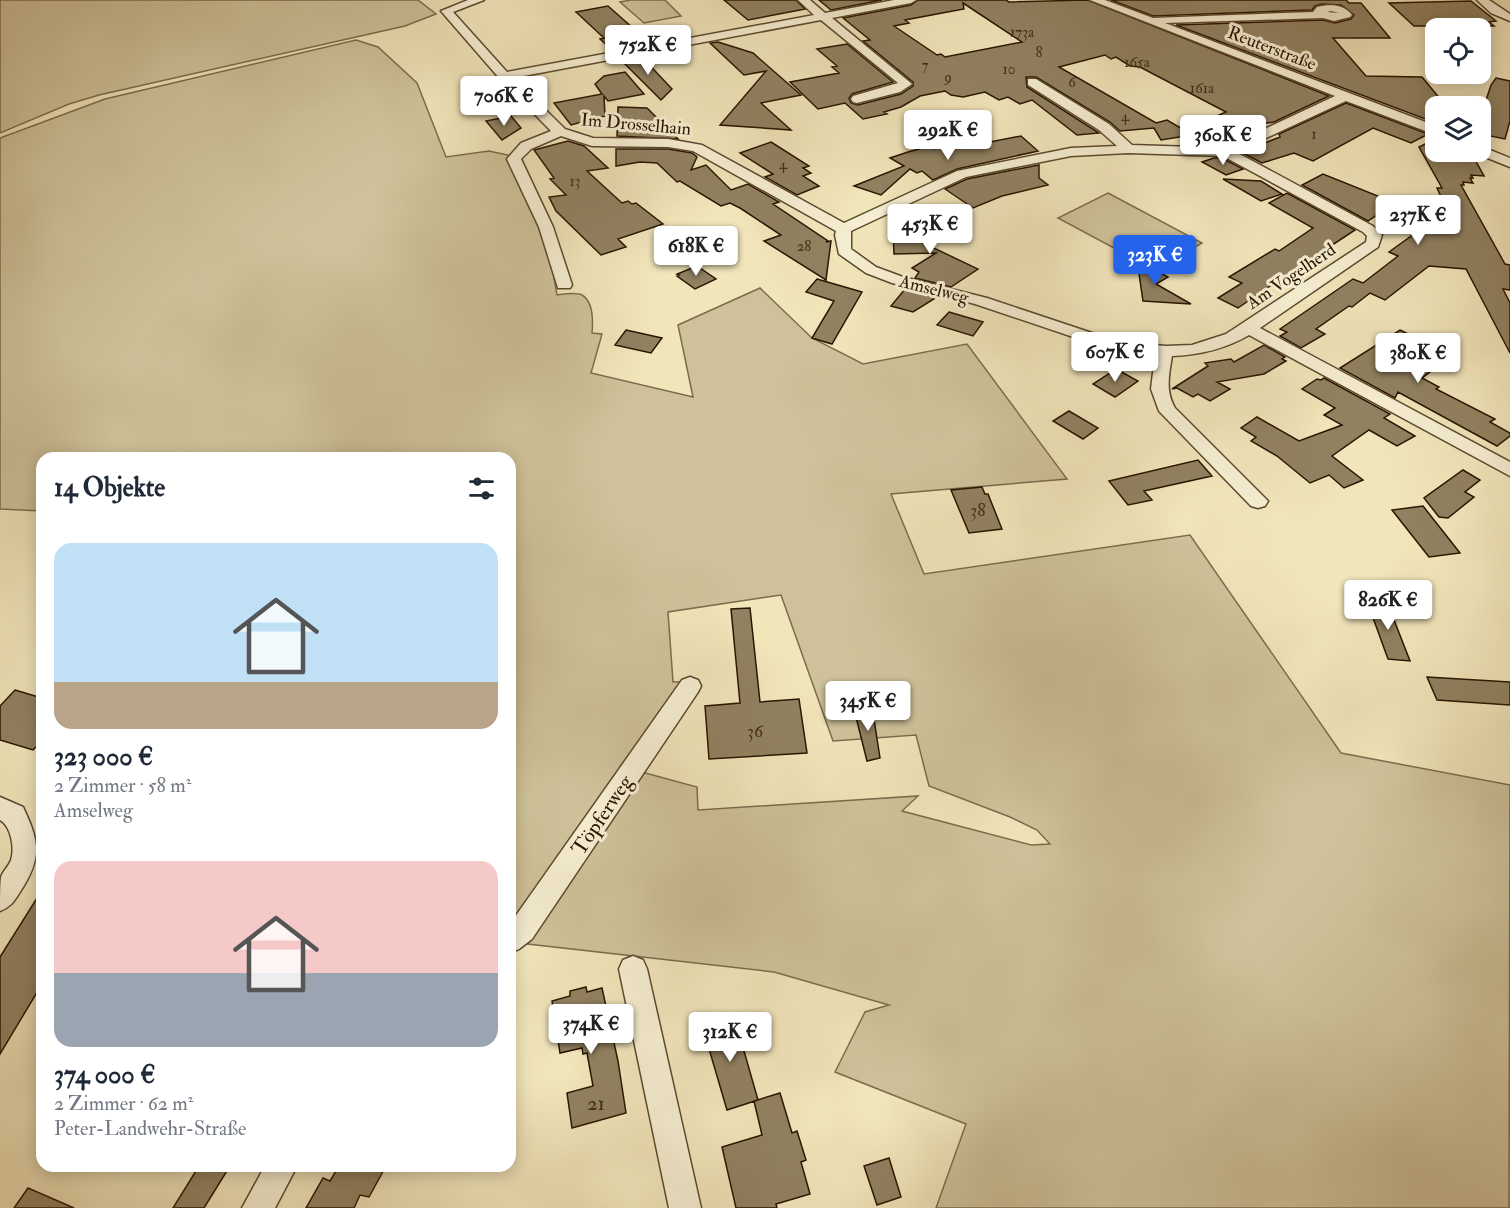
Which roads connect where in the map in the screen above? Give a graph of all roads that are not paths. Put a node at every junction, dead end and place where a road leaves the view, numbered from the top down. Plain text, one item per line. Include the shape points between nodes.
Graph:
1 (479, 0) edge
2 (803, 0) edge
3 (911, 0) edge
4 (1095, 0) edge
5 (1482, 0) edge
6 (824, 15) junction
7 (1321, 15) dead end
8 (1510, 18) edge
9 (1150, 20) junction
10 (504, 76) junction
11 (1032, 82) dead end
12 (1346, 96) junction
13 (857, 99) dead end
14 (1425, 127) edge
15 (560, 132) junction
16 (1128, 149) junction
17 (1226, 152) junction
18 (1491, 155) edge
19 (1510, 163) edge
20 (844, 229) junction
21 (564, 285) dead end
22 (1249, 328) junction
23 (1164, 351) junction
24 (1510, 470) edge
25 (1258, 501) dead end
26 (690, 687) dead end
27 (0, 808) edge
28 (0, 899) edge
29 (516, 935) edge
30 (633, 969) dead end
31 (279, 1172) edge
32 (258, 1208) edge
33 (685, 1208) edge

1 - 10 street via 446,12
2 - 6 street
3 - 6 street
4 - 9 street, Reuterstraße
5 - 8 street
6 - 10 street
6 - 13 street via 906,84
7 - 9 street
9 - 12 street, Reuterstraße
10 - 15 street
11 - 16 street via 1104,127
12 - 14 street, Reuterstraße
12 - 17 street
15 - 20 street, Im Drosselhain via 592,142 668,143 697,148
15 - 21 street, Im Drosselhain via 525,146 514,159 546,227
16 - 17 street
16 - 20 street via 1071,152 962,174
17 - 22 street, Am Vogelherd via 1375,235 1373,244
18 - 19 street
20 - 23 street, Amselweg via 844,251 868,269 891,278 978,300 1121,347
22 - 23 street, Amselweg via 1219,343
22 - 24 street, Am Vogelherd
23 - 25 street via 1158,391 1161,401
26 - 29 street, Töpferweg
27 - 28 street via 14,815 26,840 25,861
30 - 33 street
31 - 32 street

